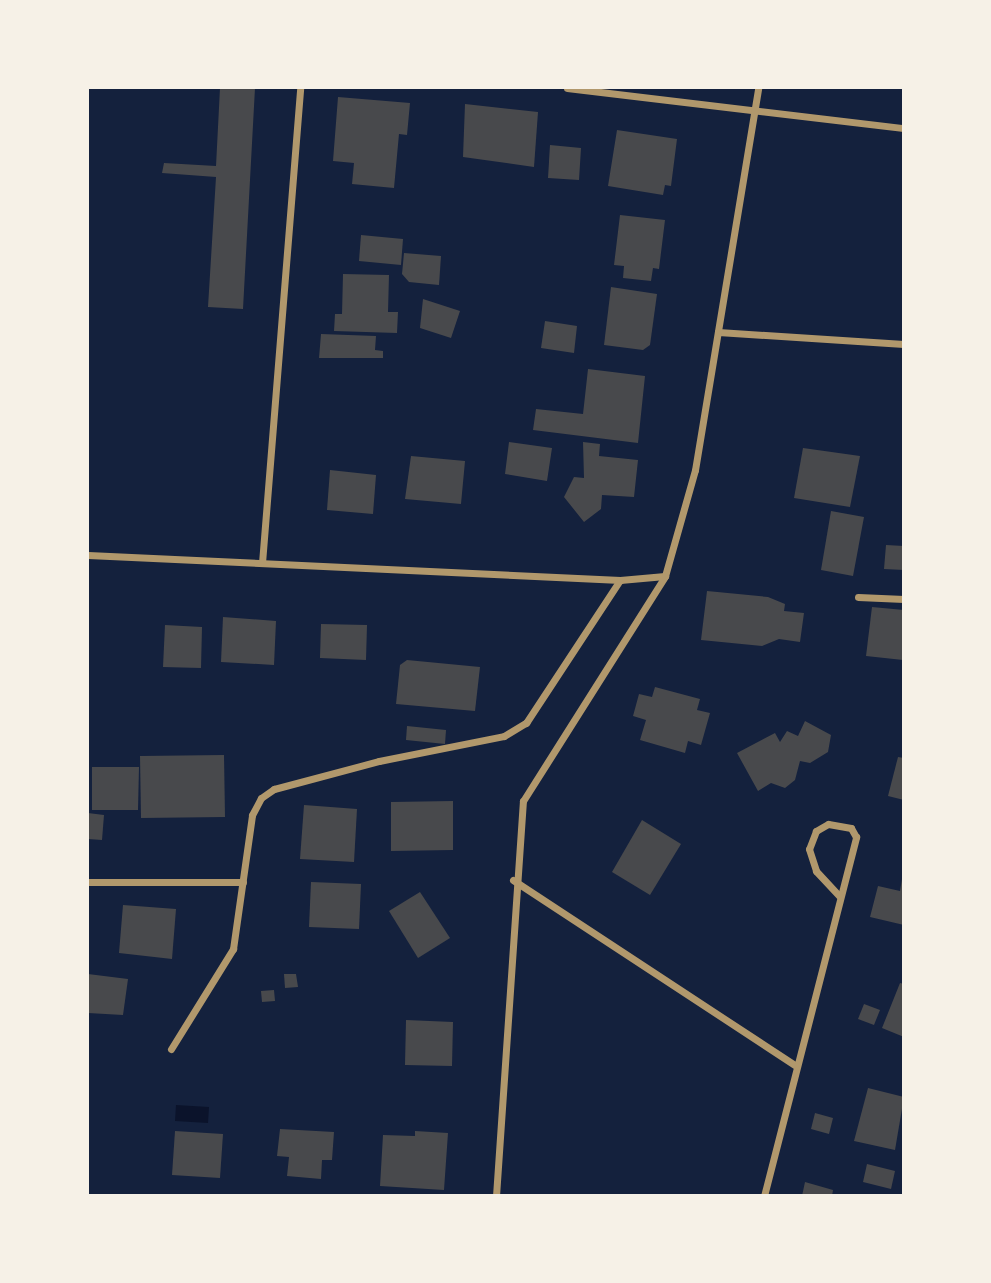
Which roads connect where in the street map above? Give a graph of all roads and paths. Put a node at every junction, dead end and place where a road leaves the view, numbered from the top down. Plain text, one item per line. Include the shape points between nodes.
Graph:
1 (300, 88) edge
2 (567, 88) edge
3 (758, 88) edge
4 (755, 108) junction
5 (904, 128) edge
6 (718, 332) junction
7 (904, 344) edge
8 (88, 555) edge
9 (262, 563) junction
10 (665, 576) junction
11 (620, 580) junction
12 (858, 597) dead end
13 (904, 599) edge
14 (513, 880) junction
15 (88, 882) edge
16 (243, 882) junction
17 (840, 897) junction
18 (171, 1049) dead end
19 (796, 1065) junction
20 (496, 1195) edge
21 (764, 1195) edge

1 - 9 street
2 - 4 street
3 - 4 street
4 - 5 street
4 - 6 street
6 - 7 street
6 - 10 street via 695,470
8 - 9 street
9 - 11 street
10 - 11 street
10 - 14 street via 530,787
11 - 16 street via 526,723 504,736 379,761 274,789 261,798 252,815
12 - 13 street
14 - 19 street
14 - 20 street
15 - 16 street
16 - 18 street via 233,949
17 - 17 street via 856,837 851,828 828,824 816,831 809,849 816,871
17 - 19 street
19 - 21 street

